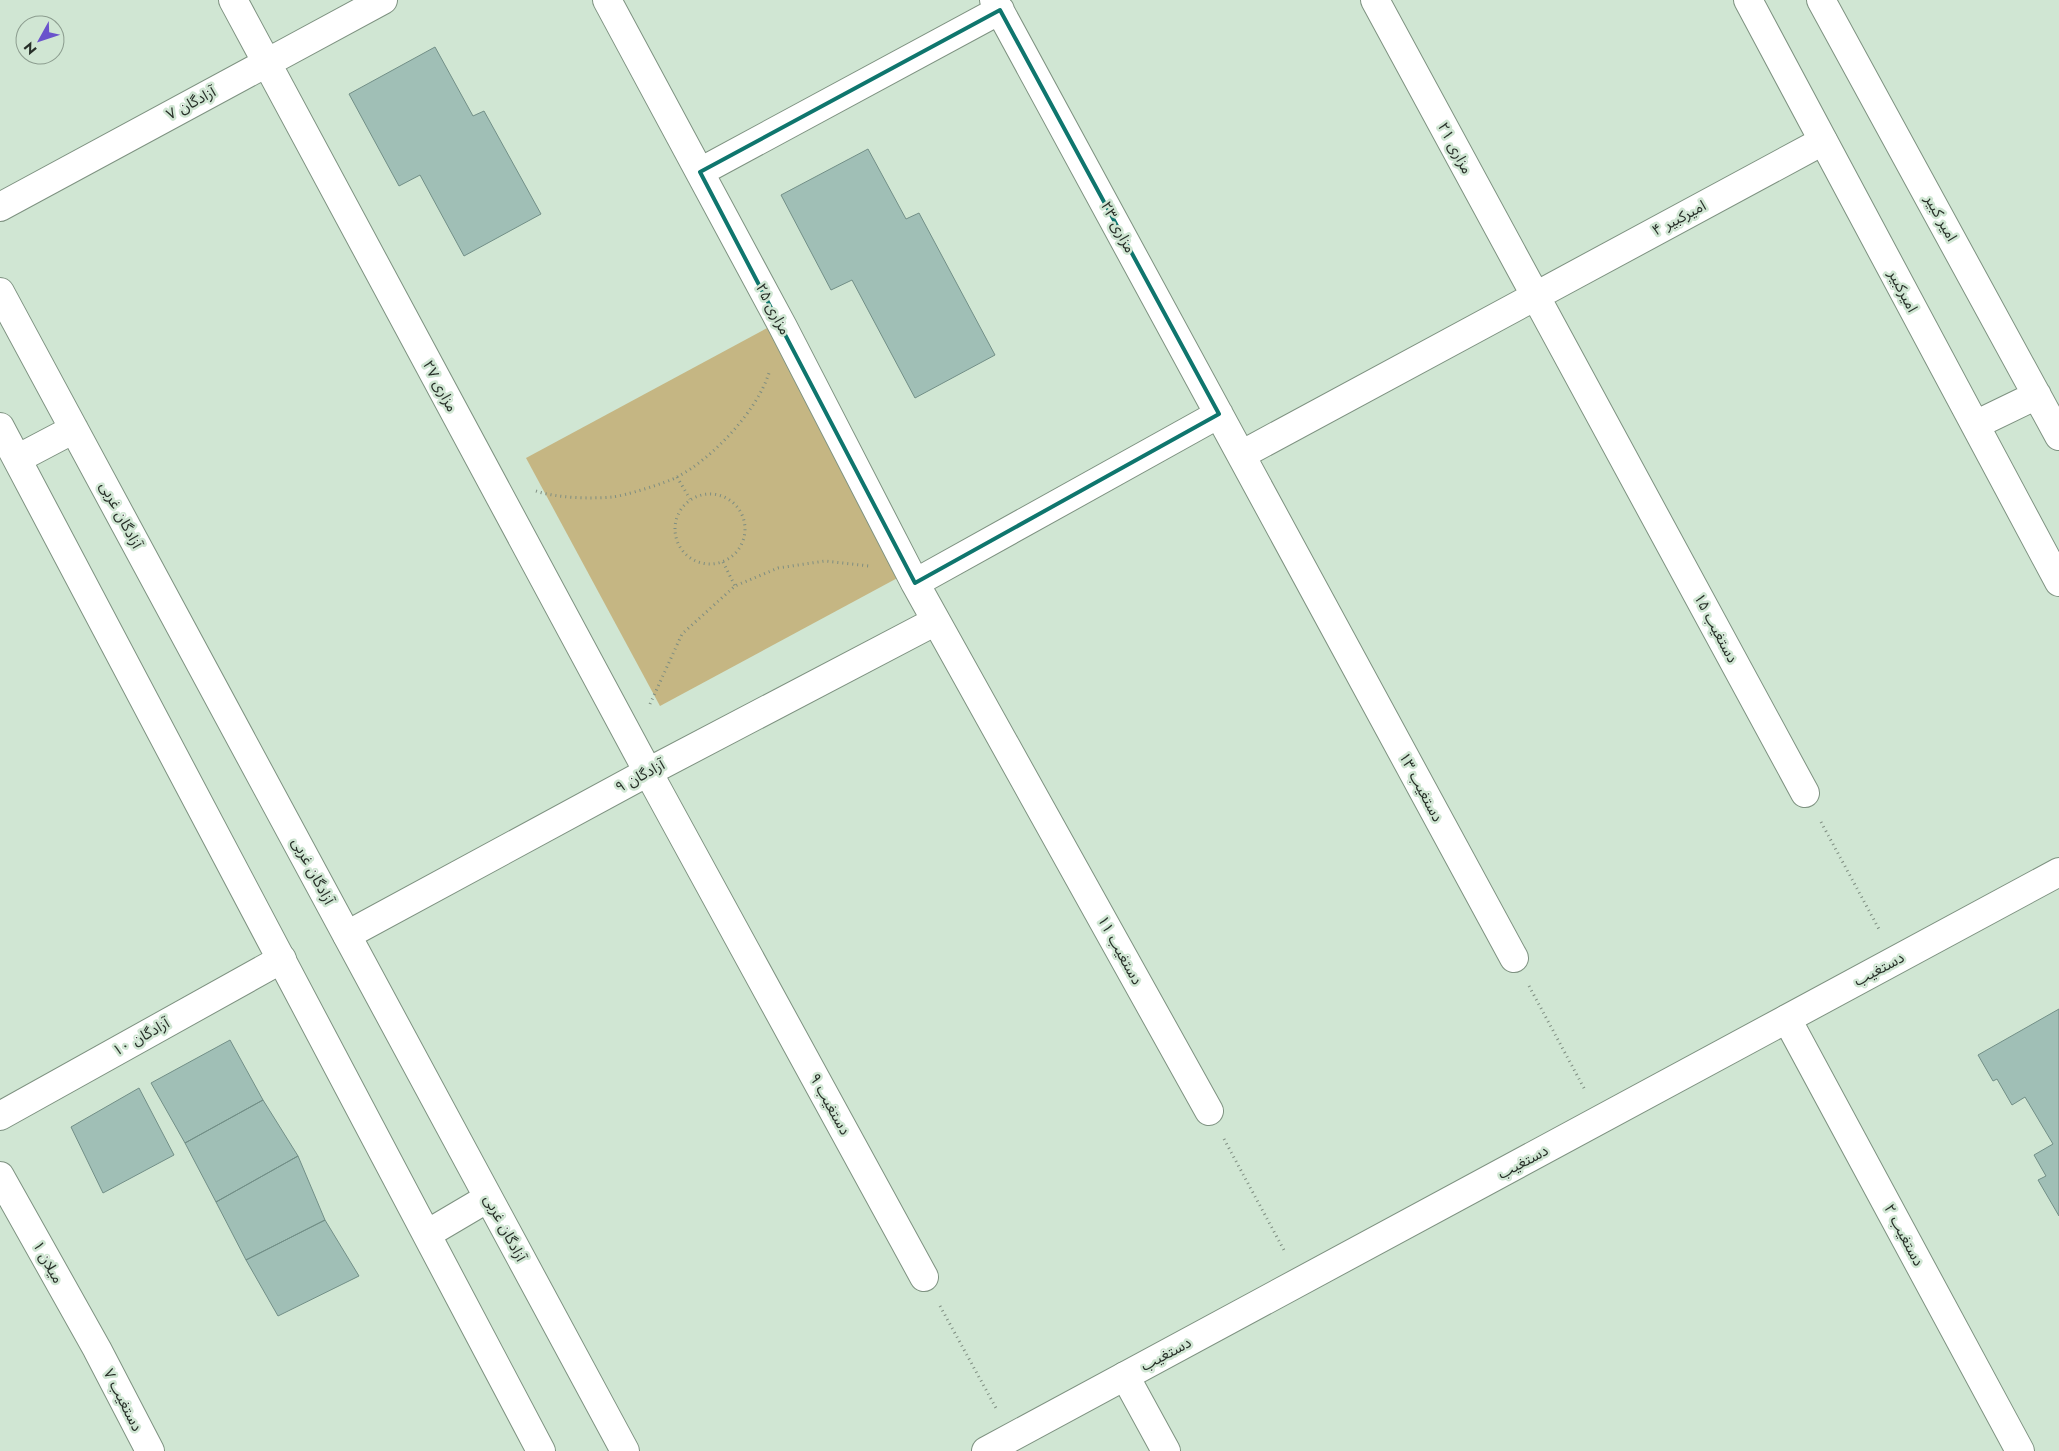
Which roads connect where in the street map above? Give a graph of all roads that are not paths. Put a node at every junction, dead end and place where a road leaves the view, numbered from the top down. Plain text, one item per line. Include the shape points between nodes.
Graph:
1 (232, 0) edge
2 (383, 0) edge
3 (607, 0) edge
4 (1375, 0) edge
5 (1748, 0) edge
6 (1822, 0) edge
7 (997, 5) edge
8 (266, 63) junction
9 (1823, 141) junction
10 (700, 172) junction
11 (0, 206) edge
12 (0, 292) edge
13 (1536, 296) junction
14 (2037, 395) junction
15 (1219, 414) junction
16 (1975, 425) junction
17 (0, 427) edge
18 (74, 429) junction
19 (2059, 436) edge
20 (1241, 455) junction
21 (17, 459) junction
22 (2059, 582) edge
23 (915, 584) junction
24 (936, 620) junction
25 (648, 772) junction
26 (1805, 793) road end
27 (2059, 872) edge
28 (347, 935) junction
29 (1514, 958) road end
30 (282, 959) junction
31 (1787, 1019) junction
32 (1209, 1111) road end
33 (0, 1116) edge
34 (0, 1176) edge
35 (488, 1198) junction
36 (427, 1234) junction
37 (924, 1277) road end
38 (97, 1348) joint
39 (1125, 1376) junction
40 (150, 1451) edge
41 (541, 1451) edge
42 (625, 1451) edge
43 (986, 1451) edge
44 (1166, 1451) edge
45 (2020, 1451) edge

1 - 8 street, مزاری ۲۷
2 - 8 street, آزادگان ۷
3 - 10 street, مزاری ۲۵
4 - 13 street, مزاری ۲۱
5 - 9 street, امیرکبیر
6 - 14 street, امیر کبیر
7 - 10 street
7 - 15 street, مزاری ۲۳
8 - 11 street, آزادگان ۷
8 - 25 street, مزاری ۲۷
9 - 13 street, امیرکبیر ۴
9 - 16 street, امیرکبیر
10 - 23 street, مزاری ۲۵
12 - 18 street, آزادگان غربی
13 - 20 street, امیرکبیر ۴
13 - 26 street, دستغیب ۱۵
14 - 16 street
14 - 19 street, امیر کبیر
15 - 20 street, مزاری ۲۳
15 - 23 street
16 - 22 street, امیرکبیر
17 - 21 street
18 - 21 street
18 - 28 street, آزادگان غربی
20 - 29 street, دستغیب ۱۳
21 - 30 street
23 - 24 street, مزاری ۲۵
24 - 25 street, آزادگان ۹
24 - 32 street, دستغیب ۱۱
25 - 28 street, آزادگان ۹
25 - 37 street, دستغیب ۹
27 - 31 street, دستغیب
28 - 35 street, آزادگان غربی
30 - 33 street, آزادگان ۱۰
30 - 36 street
31 - 39 street, دستغیب
31 - 45 street, دستغیب ۲
34 - 38 street, میلان ۱
35 - 36 street
35 - 42 street, آزادگان غربی
36 - 41 street
38 - 40 street, دستغیب ۷
39 - 43 street, دستغیب
39 - 44 street

